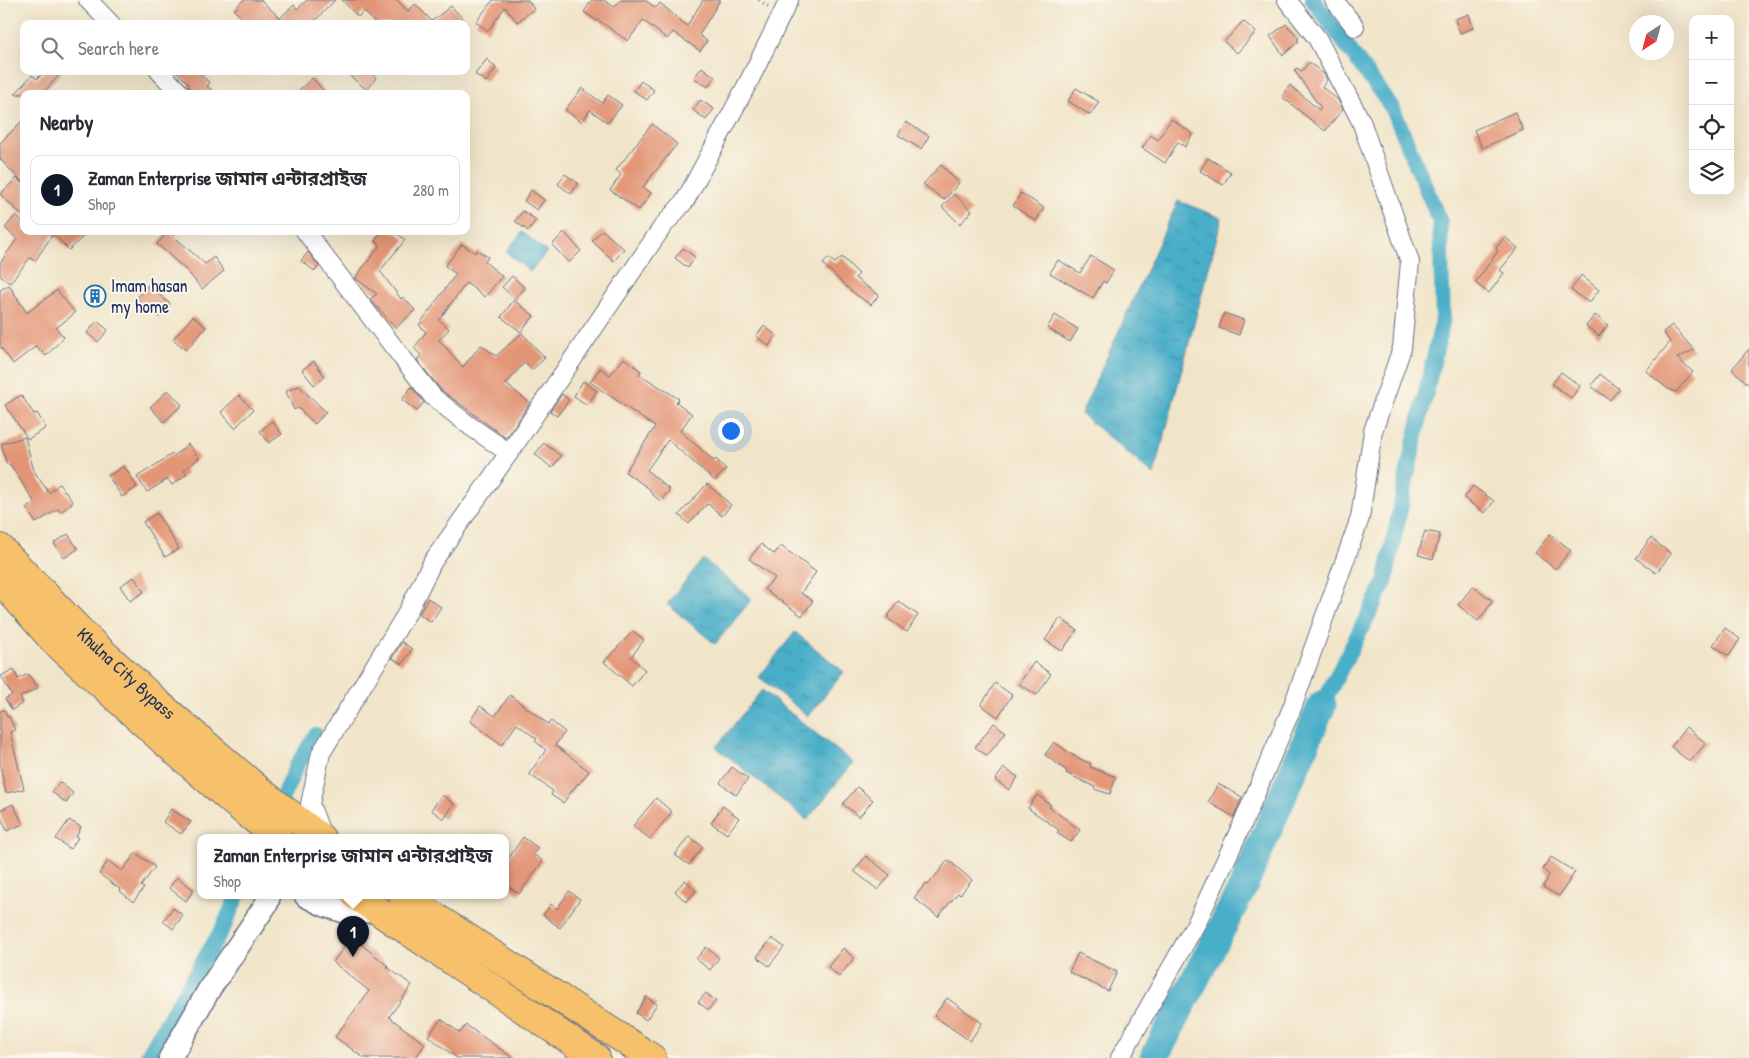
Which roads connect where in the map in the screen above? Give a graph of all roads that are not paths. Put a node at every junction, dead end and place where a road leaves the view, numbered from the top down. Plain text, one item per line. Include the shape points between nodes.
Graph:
1 (88, 0) edge
2 (789, 0) edge
3 (1287, 0) edge
4 (1334, 0) edge
5 (107, 20) edge
6 (1355, 27) dead end
7 (163, 75) edge
8 (177, 90) edge
9 (308, 235) edge
10 (509, 453) junction
11 (0, 548) edge
12 (0, 580) edge
13 (273, 834) edge
14 (315, 834) edge
15 (318, 834) edge
16 (269, 899) edge
17 (312, 899) edge
18 (408, 899) edge
19 (366, 903) edge
20 (170, 1058) edge
21 (596, 1058) edge
22 (652, 1058) edge
23 (1120, 1058) edge

1 - 5 street
2 - 10 street via 685,201 663,226
3 - 23 street via 1317,38 1361,121 1410,262 1402,348 1373,431 1360,518 1292,708 1197,922
4 - 6 street
7 - 8 street
9 - 10 street via 433,396
10 - 15 street via 433,561 402,621 321,753 310,804
11 - 14 highway, Khulna City Bypass via 84,635 160,705
12 - 13 highway, Khulna City Bypass via 54,641
16 - 20 street via 210,988
17 - 19 street via 346,912
18 - 22 highway
19 - 21 highway

